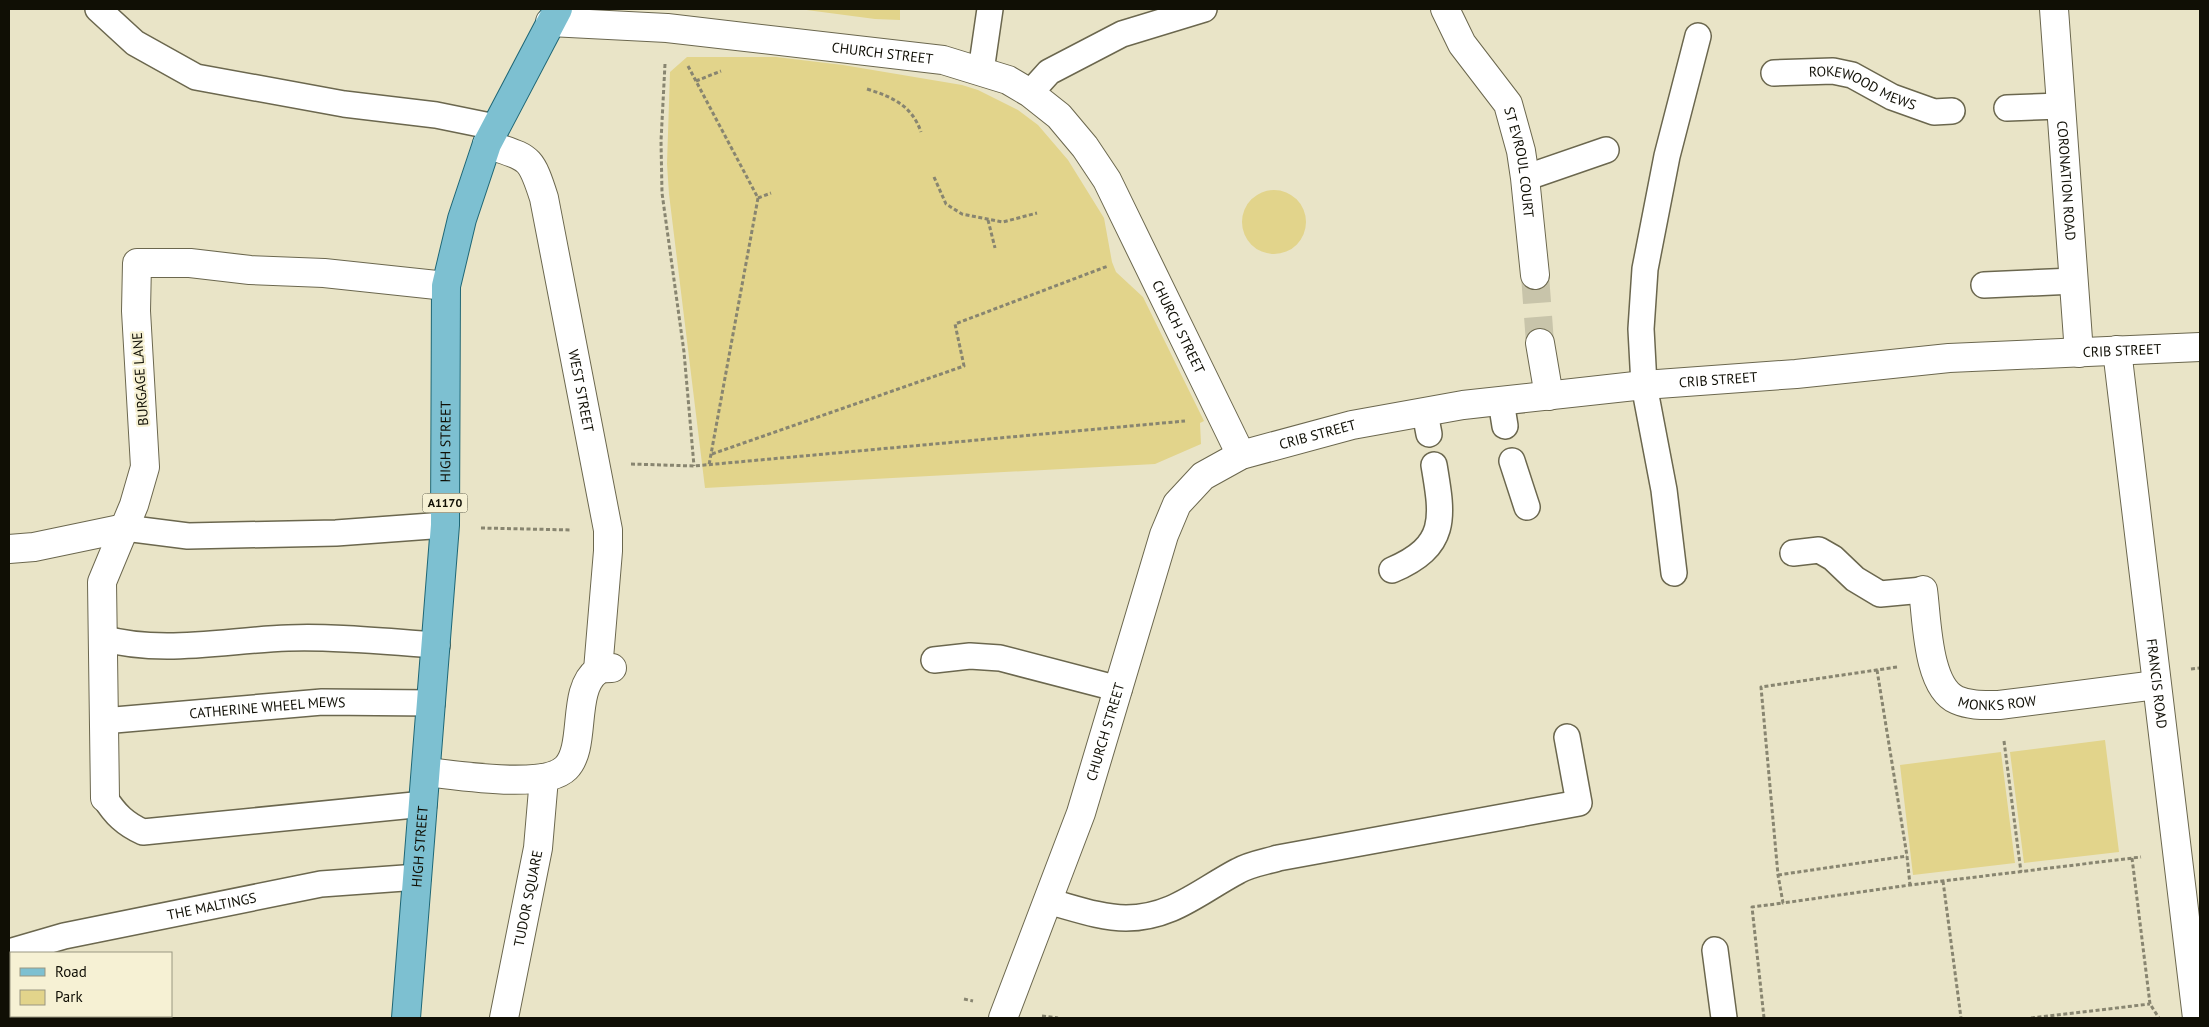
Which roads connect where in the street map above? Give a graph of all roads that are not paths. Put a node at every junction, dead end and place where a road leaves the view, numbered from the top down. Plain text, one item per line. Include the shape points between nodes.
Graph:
1 (98, 9) edge
2 (990, 9) edge
3 (1204, 9) edge
4 (1445, 9) edge
5 (2054, 9) edge
6 (554, 15) edge
7 (1698, 36) dead end
8 (981, 71) junction
9 (1774, 73) dead end
10 (1030, 93) junction
11 (2061, 106) junction
12 (2007, 108) dead end
13 (1952, 111) dead end
14 (491, 135) junction
15 (1606, 150) dead end
16 (1525, 178) junction
17 (1535, 276) tunnel mouth
18 (2074, 281) junction
19 (1984, 285) dead end
20 (446, 286) junction
21 (1540, 343) tunnel mouth
22 (2200, 347) edge
23 (2117, 350) junction
24 (2079, 353) junction
25 (1644, 385) junction
26 (1549, 396) junction
27 (1242, 455) junction
28 (1512, 461) dead end
29 (1434, 464) dead end
30 (1527, 506) dead end
31 (445, 526) junction
32 (125, 528) junction
33 (9, 549) edge
34 (1793, 553) dead end
35 (1392, 570) dead end
36 (1674, 572) dead end
37 (1923, 590) joint
38 (102, 638) junction
39 (437, 644) junction
40 (934, 660) dead end
41 (2156, 685) junction
42 (1119, 689) junction
43 (432, 703) junction
44 (103, 721) junction
45 (1567, 737) dead end
46 (426, 772) junction
47 (544, 778) junction
48 (105, 798) joint
49 (424, 804) junction
50 (418, 877) junction
51 (1047, 901) junction
52 (2193, 918) edge
53 (1715, 950) dead end
54 (9, 952) edge
55 (406, 1018) edge
56 (504, 1018) edge
57 (1003, 1018) edge
58 (1724, 1018) edge
59 (2197, 1018) edge

1 - 14 lane via 135,43 196,77 344,104 436,115
2 - 8 lane
3 - 10 lane via 1122,34 1049,72
4 - 16 street, ST EVROUL COURT via 1462,44 1508,104
5 - 11 street, CORONATION ROAD
6 - 8 street, CHURCH STREET via 943,60
6 - 14 main road, HIGH STREET / A1170
7 - 25 lane via 1667,156 1645,269 1641,329
8 - 10 street, CHURCH STREET via 1008,80
9 - 13 lane, ROKEWOOD MEWS via 1833,71 1852,75 1892,97 1934,112
10 - 27 street, CHURCH STREET via 1059,116 1107,180
11 - 12 lane
11 - 18 street, CORONATION ROAD
14 - 20 main road, HIGH STREET / A1170 via 462,219
14 - 47 street, WEST STREET via 523,157 535,170 544,198 608,530 605,669 588,681 574,755 566,768
15 - 16 lane
16 - 17 street, ST EVROUL COURT
18 - 19 lane
18 - 24 street, CORONATION ROAD
20 - 31 main road, HIGH STREET / A1170
20 - 32 street, BURGAGE LANE via 190,263 137,263 136,311 145,467
21 - 26 street
22 - 23 street, CRIB STREET
23 - 24 street, CRIB STREET
23 - 41 street, FRANCIS ROAD
24 - 25 street, CRIB STREET via 1949,358
25 - 26 street, CRIB STREET
25 - 36 lane via 1664,490
26 - 27 street, CRIB STREET via 1503,414 1463,405 1427,423 1352,425
27 - 42 street, CHURCH STREET via 1203,476 1177,504 1164,535
28 - 30 lane
29 - 35 lane via 1439,492 1439,529 1429,546 1413,561
31 - 32 lane via 336,533 188,536
31 - 39 main road, HIGH STREET / A1170
32 - 33 street
32 - 38 street, BURGAGE LANE via 102,582
34 - 37 lane via 1819,550 1880,594
37 - 41 street, MONKS ROW via 1938,680 1955,699 1973,705 1999,705
38 - 39 lane via 125,644 156,646 290,638
38 - 44 street, BURGAGE LANE
39 - 43 main road, HIGH STREET / A1170
40 - 42 lane via 970,656 1000,658
41 - 52 street, FRANCIS ROAD via 2176,853
42 - 51 street, CHURCH STREET via 1081,814
43 - 44 lane, CATHERINE WHEEL MEWS via 322,702
43 - 46 main road, HIGH STREET / A1170
44 - 48 street, BURGAGE LANE
45 - 51 lane via 1579,803 1278,858 1239,870 1195,898 1148,915 1109,916
46 - 47 street via 499,780
46 - 49 main road, HIGH STREET / A1170
47 - 56 street, TUDOR SQUARE via 538,848
48 - 49 lane via 115,814 143,832
49 - 50 main road, HIGH STREET / A1170
50 - 54 lane, THE MALTINGS via 321,884 64,936
50 - 55 main road, HIGH STREET / A1170
51 - 57 street, CHURCH STREET
52 - 59 street, FRANCIS ROAD
53 - 58 lane

